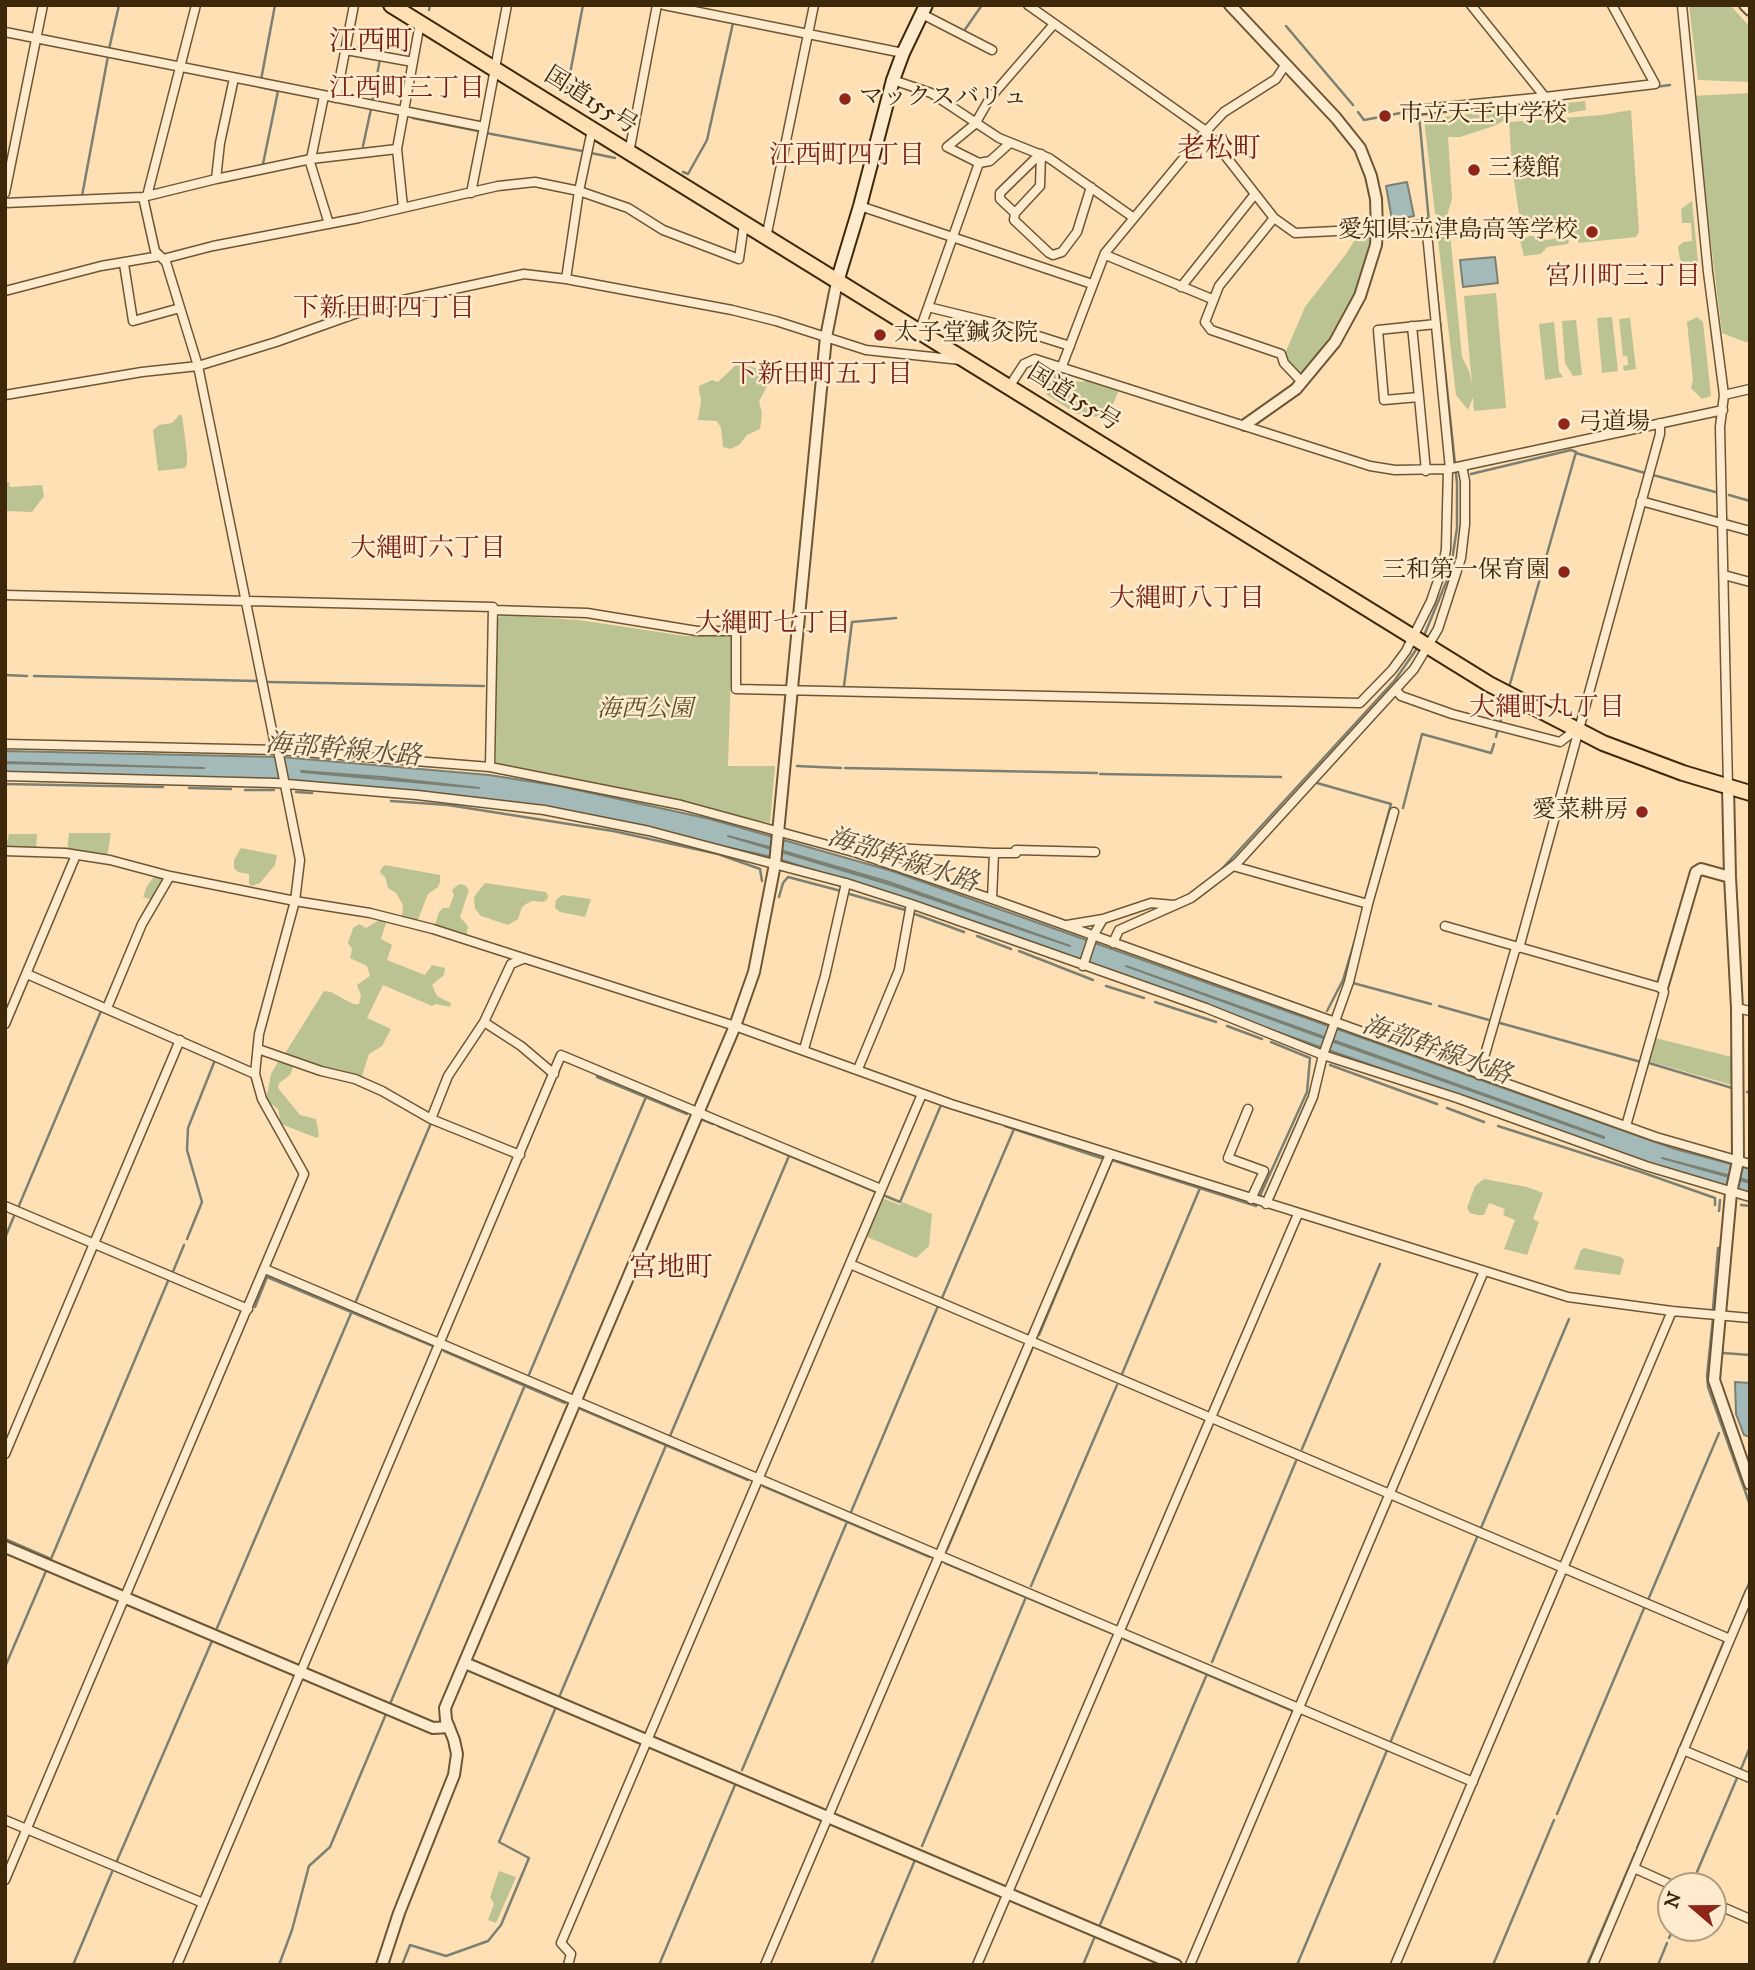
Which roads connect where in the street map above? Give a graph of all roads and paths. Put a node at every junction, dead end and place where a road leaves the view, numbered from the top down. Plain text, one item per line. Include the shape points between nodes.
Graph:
1 (43, 5) edge
2 (196, 5) edge
3 (354, 5) edge
4 (391, 5) edge
5 (507, 5) edge
6 (657, 5) edge
7 (664, 5) edge
8 (814, 5) edge
9 (1471, 5) edge
10 (1612, 5) edge
11 (1682, 5) edge
12 (1745, 5) edge
13 (1232, 6) edge
14 (1033, 7) edge
15 (924, 9) edge
16 (1750, 10) edge
17 (420, 23) junction
18 (1054, 23) junction
19 (5, 32) edge
20 (809, 35) junction
21 (36, 38) junction
22 (346, 50) junction
23 (992, 50) dead end
24 (903, 53) junction
25 (413, 62) junction
26 (1286, 64) junction
27 (180, 67) junction
28 (494, 69) junction
29 (234, 78) junction
30 (893, 80) junction
31 (324, 96) junction
32 (1545, 97) junction
33 (336, 98) junction
34 (1414, 110) dead end
35 (405, 111) junction
36 (975, 124) junction
37 (484, 127) junction
38 (592, 130) junction
39 (1206, 131) junction
40 (1010, 143) junction
41 (397, 149) junction
42 (629, 153) junction
43 (1041, 154) junction
44 (309, 159) junction
45 (979, 163) junction
46 (216, 179) junction
47 (1091, 187) junction
48 (579, 191) junction
49 (471, 192) junction
50 (5, 193) edge
51 (1255, 194) junction
52 (145, 197) junction
53 (5, 203) edge
54 (860, 206) junction
55 (403, 207) junction
56 (1015, 213) junction
57 (1134, 218) junction
58 (1274, 218) junction
59 (329, 224) junction
60 (744, 224) junction
61 (1377, 229) junction
62 (766, 237) junction
63 (954, 237) junction
64 (1105, 253) junction
65 (162, 257) junction
66 (124, 264) junction
67 (566, 279) junction
68 (837, 282) junction
69 (1092, 284) junction
70 (1181, 287) junction
71 (5, 290) edge
72 (1212, 299) junction
73 (928, 307) junction
74 (180, 308) junction
75 (1436, 324) junction
76 (1412, 326) junction
77 (919, 332) junction
78 (826, 337) junction
79 (1070, 346) junction
80 (966, 361) junction
81 (198, 366) junction
82 (1062, 366) junction
83 (1302, 382) junction
84 (1009, 387) junction
85 (1750, 389) edge
86 (5, 395) edge
87 (1724, 395) junction
88 (1419, 397) junction
89 (1723, 410) junction
90 (1660, 423) junction
91 (1245, 425) junction
92 (1454, 468) junction
93 (1426, 471) junction
94 (1641, 501) junction
95 (1723, 523) junction
96 (1750, 531) edge
97 (1724, 575) junction
98 (1750, 582) edge
99 (5, 596) edge
100 (247, 601) junction
101 (493, 610) junction
102 (1414, 638) junction
103 (1427, 646) junction
104 (792, 690) junction
105 (1396, 690) junction
106 (1376, 699) junction
107 (1577, 729) junction
108 (5, 744) edge
109 (277, 751) junction
110 (490, 767) junction
111 (5, 776) edge
112 (284, 783) junction
113 (1728, 787) junction
114 (1750, 793) edge
115 (1394, 812) dead end
116 (778, 833) junction
117 (5, 851) edge
118 (1095, 852) dead end
119 (857, 853) junction
120 (994, 853) junction
121 (76, 855) junction
122 (775, 863) junction
123 (1233, 866) junction
124 (170, 876) junction
125 (1730, 877) junction
126 (846, 883) junction
127 (992, 899) junction
128 (295, 901) junction
129 (911, 904) junction
130 (1368, 904) junction
131 (1177, 905) junction
132 (1103, 919) junction
133 (1064, 926) junction
134 (1445, 926) dead end
135 (1093, 938) junction
136 (1113, 943) junction
137 (1517, 947) junction
138 (501, 952) junction
139 (523, 959) junction
140 (511, 964) junction
141 (1083, 965) junction
142 (27, 974) junction
143 (1662, 988) junction
144 (107, 1008) junction
145 (1737, 1008) junction
146 (1750, 1011) edge
147 (6, 1019) edge
148 (484, 1022) junction
149 (1335, 1022) junction
150 (736, 1026) junction
151 (180, 1040) junction
152 (258, 1049) junction
153 (804, 1049) junction
154 (1323, 1055) junction
155 (858, 1069) junction
156 (554, 1073) junction
157 (255, 1074) junction
158 (1479, 1074) junction
159 (922, 1094) junction
160 (1248, 1109) dead end
161 (699, 1112) junction
162 (431, 1119) junction
163 (1626, 1126) junction
164 (1110, 1154) junction
165 (520, 1155) junction
166 (1737, 1163) junction
167 (1750, 1164) edge
168 (881, 1189) junction
169 (1731, 1192) junction
170 (1750, 1198) edge
171 (1251, 1199) junction
172 (1266, 1204) junction
173 (5, 1206) edge
174 (1298, 1214) junction
175 (94, 1244) junction
176 (849, 1264) junction
177 (265, 1269) junction
178 (1484, 1271) junction
179 (248, 1309) junction
180 (1672, 1311) junction
181 (1719, 1315) junction
182 (1750, 1318) edge
183 (1030, 1341) junction
184 (440, 1344) junction
185 (576, 1402) junction
186 (1210, 1418) junction
187 (5, 1454) edge
188 (758, 1478) junction
189 (1750, 1484) edge
190 (1390, 1494) junction
191 (5, 1547) edge
192 (939, 1555) junction
193 (1563, 1568) junction
194 (1750, 1592) edge
195 (125, 1598) junction
196 (1119, 1631) junction
197 (1730, 1639) junction
198 (466, 1663) junction
199 (301, 1672) junction
200 (1299, 1707) junction
201 (449, 1727) junction
202 (648, 1739) junction
203 (1683, 1750) junction
204 (1750, 1778) edge
205 (1473, 1782) junction
206 (828, 1817) junction
207 (5, 1820) edge
208 (27, 1829) junction
209 (1634, 1868) junction
210 (1657, 1878) edge
211 (5, 1880) edge
212 (1008, 1893) junction
213 (203, 1903) junction
214 (1727, 1909) edge
215 (1750, 1919) edge
216 (177, 1965) edge
217 (382, 1965) edge
218 (568, 1965) edge
219 (765, 1965) edge
220 (978, 1965) edge
221 (1176, 1965) edge
222 (1190, 1965) edge
223 (1395, 1965) edge
224 (1593, 1965) edge

1 - 21 street
2 - 27 street
3 - 22 street
4 - 17 highway, 国道155号
5 - 28 street
6 - 42 street
7 - 20 street
8 - 20 street
9 - 32 street
10 - 32 street via 1655,84
11 - 87 street
12 - 16 street
13 - 26 street
14 - 18 street
15 - 23 street
15 - 24 main road
17 - 25 street
17 - 28 highway, 国道155号
18 - 36 street via 990,98
18 - 39 street
19 - 21 street
20 - 24 street
20 - 62 street
21 - 27 street
21 - 50 street
22 - 25 street
22 - 33 street
24 - 30 main road
25 - 35 street
26 - 39 street via 1276,79 1224,112
26 - 61 street via 1360,148 1376,199
27 - 29 street
27 - 52 street
28 - 37 street
28 - 38 highway, 国道155号
29 - 31 street
29 - 46 street
30 - 36 street via 931,93
30 - 54 main road
31 - 33 street
31 - 44 street
32 - 34 street
33 - 35 street
35 - 37 street
35 - 41 street
36 - 40 street
36 - 45 street via 947,147
37 - 49 street
38 - 42 highway, 国道155号
38 - 48 street
39 - 51 street
39 - 57 street
40 - 43 street
40 - 45 street via 990,161
41 - 44 street
41 - 55 street
42 - 60 highway, 国道155号
43 - 47 street
43 - 56 street via 1040,186
43 - 56 street via 1000,192 1000,199
44 - 46 street
44 - 59 street
45 - 63 street
46 - 52 street
47 - 56 street via 1077,232 1057,255 1014,220
47 - 57 street
48 - 49 street via 535,182
48 - 60 street via 628,208 663,230 739,259
48 - 67 street
49 - 55 street
51 - 58 street
51 - 70 street
52 - 53 street
52 - 65 street via 155,251
54 - 63 street
54 - 68 main road
55 - 59 street
57 - 64 street
58 - 61 street via 1295,233
58 - 72 street
59 - 65 street
60 - 62 highway, 国道155号
61 - 75 street via 1426,223
61 - 83 street via 1360,296 1335,342
62 - 68 highway, 国道155号
63 - 69 street
63 - 73 street
64 - 69 street
64 - 70 street
65 - 66 street
65 - 74 street
66 - 71 street
66 - 74 street via 133,320
67 - 78 street via 732,310
67 - 81 street via 524,274 380,305
68 - 77 highway, 国道155号
68 - 78 street
69 - 79 street
70 - 72 street
72 - 83 street via 1205,322 1211,330 1281,354
73 - 77 street
73 - 79 street
74 - 81 street
75 - 76 street
75 - 92 street
76 - 88 street
76 - 88 street via 1378,330 1384,400
77 - 80 highway, 国道155号
78 - 80 street via 866,350
78 - 104 street
79 - 82 street
80 - 84 highway, 国道155号
81 - 86 street
81 - 100 street
82 - 84 street via 1030,360
82 - 91 street
83 - 91 street
84 - 102 highway, 国道155号
85 - 87 street
87 - 89 street
88 - 93 street
89 - 90 street
89 - 95 street
90 - 92 street
90 - 94 street
91 - 93 street via 1370,466
92 - 93 street
92 - 102 street via 1443,566
92 - 103 street via 1465,492 1461,558 1438,629
94 - 95 street
94 - 107 street
95 - 96 street
95 - 97 street
97 - 98 street
97 - 113 street
99 - 100 street
100 - 101 street
100 - 109 street
101 - 104 street via 587,613 697,631 736,631 736,689
101 - 110 street
102 - 103 highway, 国道155号
102 - 106 street
103 - 105 street
103 - 107 highway, 国道155号
104 - 106 street via 1360,703
104 - 116 street
105 - 106 street
105 - 107 street via 1413,701 1560,742
106 - 123 street
107 - 113 highway, 国道155号 via 1636,756
107 - 137 street
108 - 109 street
109 - 110 street
109 - 112 street
110 - 116 street via 681,804
111 - 112 street
112 - 122 street via 544,810
112 - 128 street via 300,860
113 - 114 highway, 国道155号
113 - 125 street
115 - 130 street
116 - 119 street
116 - 122 street
117 - 121 street
118 - 120 street
119 - 120 street via 892,848
119 - 127 street
120 - 127 street
121 - 124 street
121 - 142 street
122 - 126 street
122 - 150 street via 754,972
123 - 130 street
123 - 131 street
124 - 128 street
124 - 144 street via 142,924
125 - 143 street via 1701,869 1696,872
125 - 145 street
126 - 129 street
126 - 153 street
127 - 133 street
128 - 138 street via 370,913
128 - 152 street
129 - 141 street
129 - 155 street via 896,979
130 - 149 street
131 - 132 street via 1151,903
131 - 136 street via 1119,930
132 - 133 street
132 - 135 street
133 - 135 street
134 - 137 street
135 - 136 street
135 - 141 street
136 - 149 street
137 - 143 street
137 - 158 street
138 - 139 street
138 - 140 street
139 - 140 street
139 - 150 street
140 - 148 street
141 - 154 street
142 - 144 street
142 - 147 street
143 - 163 street
144 - 151 street
145 - 146 street
145 - 166 street
148 - 156 street
148 - 162 street via 447,1076
149 - 154 street
149 - 158 street
150 - 153 street
150 - 161 street
151 - 157 street
151 - 175 street
152 - 157 street
152 - 162 street via 355,1079
153 - 155 street
154 - 169 street
154 - 172 street via 1313,1097
155 - 159 street
156 - 161 street via 561,1055
156 - 165 street
157 - 177 street via 262,1099 304,1174
158 - 163 street
159 - 164 street
159 - 168 street
160 - 171 street via 1228,1158 1264,1171
161 - 168 street
161 - 185 street
162 - 165 street
163 - 166 street
164 - 171 street
164 - 183 street
165 - 184 street
166 - 167 street
166 - 169 street
168 - 176 street
169 - 170 street
169 - 181 street
171 - 172 street
172 - 174 street
173 - 175 street
174 - 178 street
174 - 186 street
175 - 179 street
175 - 187 street
176 - 183 street
176 - 188 street
177 - 179 street
177 - 184 street
178 - 180 street via 1568,1297
178 - 190 street
179 - 195 street
180 - 181 street
180 - 193 street
181 - 182 street
181 - 189 street via 1715,1386
183 - 186 street
183 - 192 street
184 - 185 street
184 - 199 street
185 - 188 street
185 - 198 street
186 - 190 street
186 - 196 street
188 - 192 street
188 - 202 street
190 - 193 street
190 - 200 street
191 - 195 street
192 - 196 street
192 - 206 street
193 - 197 street
193 - 205 street
194 - 197 street
195 - 199 street
195 - 208 street
196 - 200 street
196 - 212 street
197 - 203 street
198 - 201 street via 445,1708
198 - 202 street
199 - 201 street via 433,1728
199 - 213 street
200 - 205 street
200 - 222 street
201 - 217 street via 457,1754 454,1775
202 - 206 street
202 - 218 street via 561,1943 571,1954
203 - 204 street
203 - 209 street
205 - 223 street
206 - 212 street
206 - 219 street
207 - 208 street
208 - 211 street
208 - 213 street
209 - 210 street
209 - 224 street
212 - 220 street
212 - 221 street
213 - 216 street
214 - 215 street

